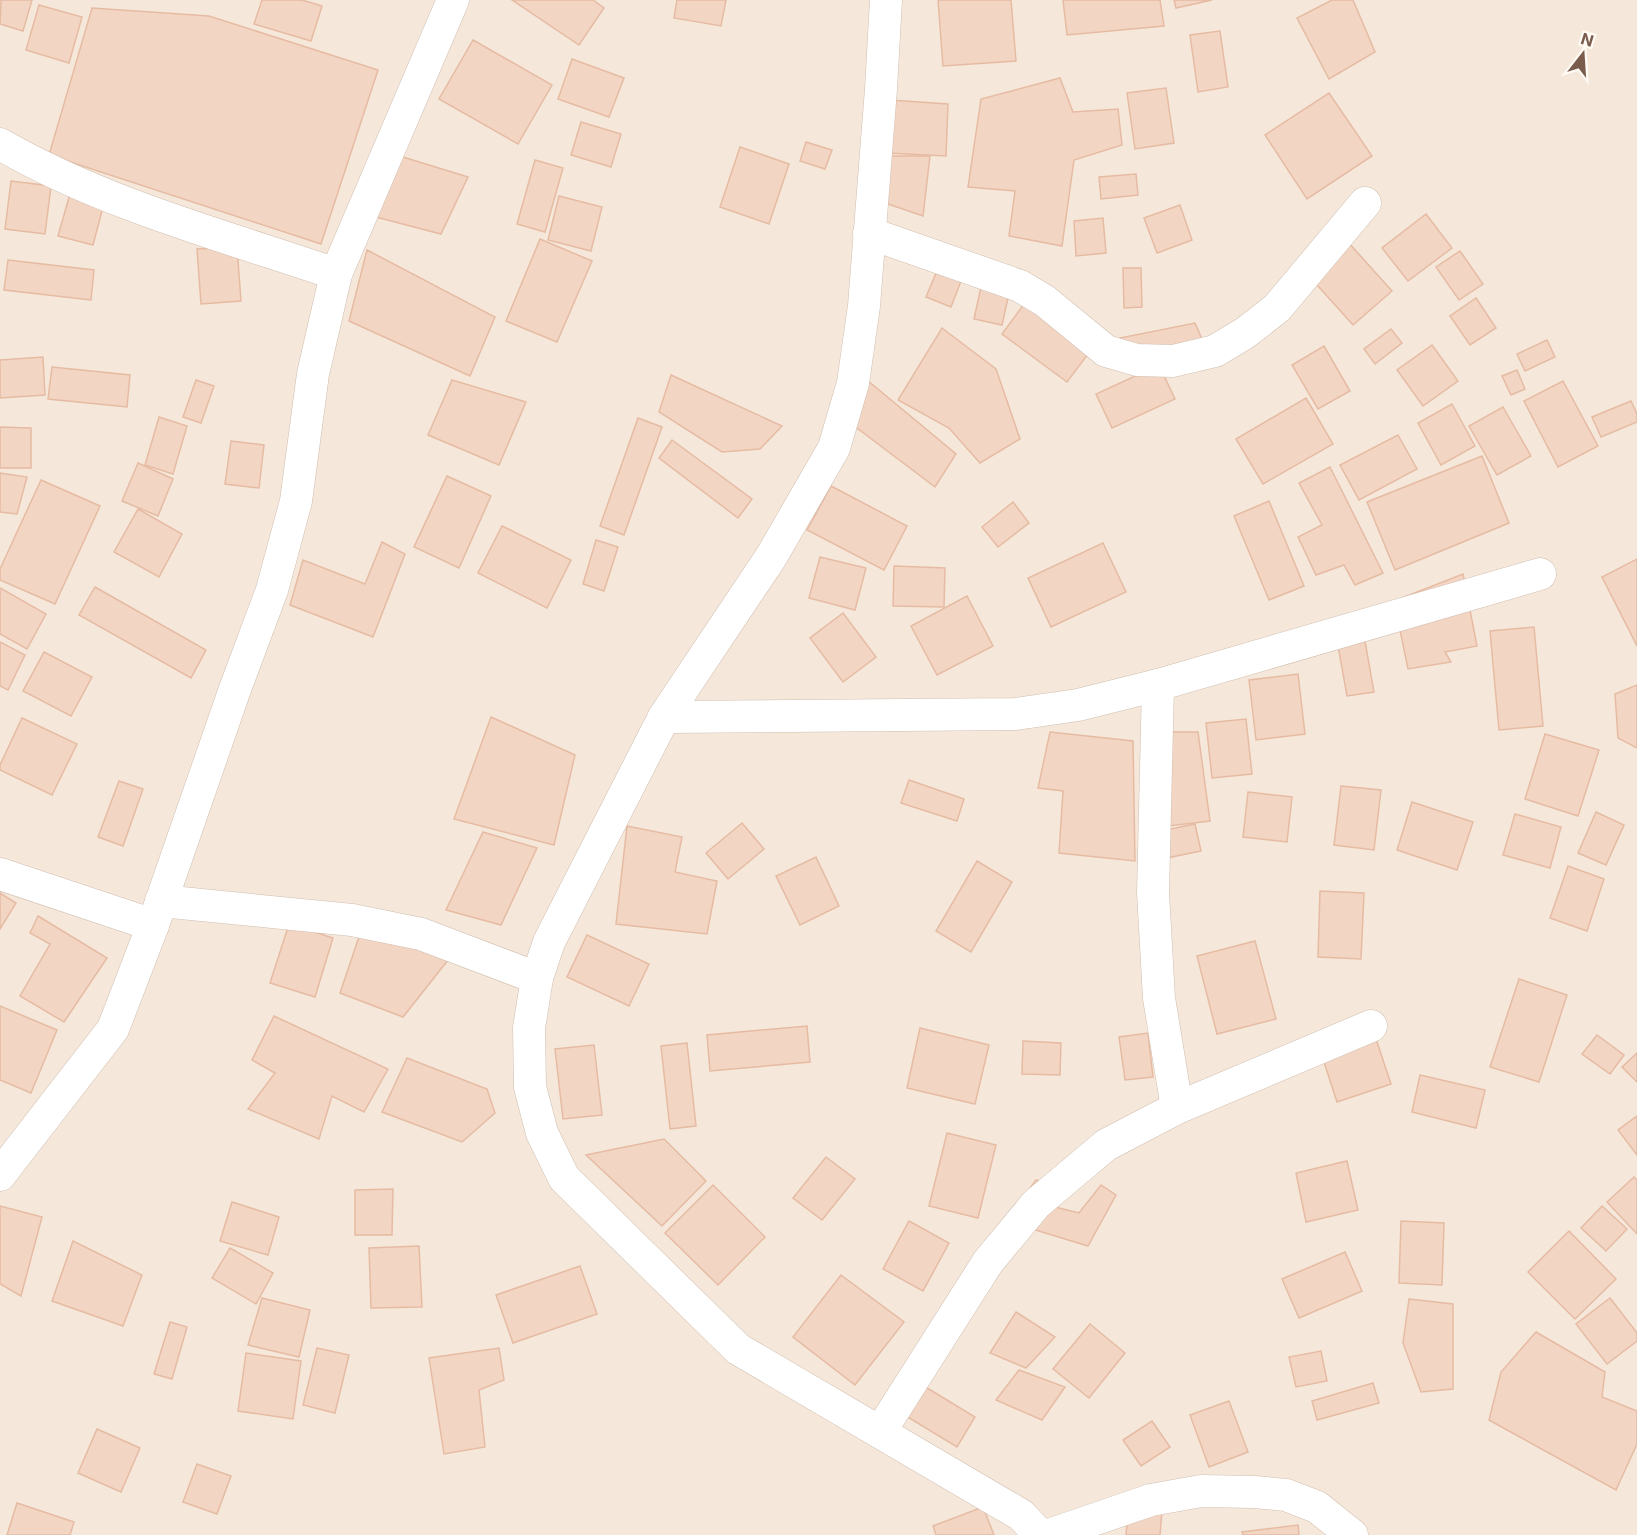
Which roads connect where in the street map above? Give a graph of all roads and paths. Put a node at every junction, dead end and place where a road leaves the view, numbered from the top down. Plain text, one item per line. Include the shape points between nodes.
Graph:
1 (453, 0) edge
2 (886, 0) edge
3 (0, 144) edge
4 (1365, 203) dead end
5 (869, 233) junction
6 (336, 273) junction
7 (1540, 574) dead end
8 (1158, 685) junction
9 (664, 717) junction
10 (0, 874) edge
11 (157, 913) junction
12 (537, 978) junction
13 (1371, 1026) dead end
14 (1177, 1108) junction
15 (3, 1168) edge
16 (880, 1432) junction
17 (1040, 1535) edge
18 (1049, 1535) edge
19 (1352, 1535) edge

1 - 6 street
2 - 5 street
3 - 6 street via 99,194
4 - 5 street via 1277,308 1215,351 1173,361 1137,360 1106,351 1045,301 1020,286
5 - 9 street via 853,383 834,448 771,557
6 - 11 street via 313,374 296,501 272,590
7 - 8 street
8 - 9 street via 1078,705 1016,714
8 - 14 street via 1153,893 1159,998
9 - 12 street via 549,942
10 - 11 street
11 - 12 street via 352,920 421,934
11 - 15 street via 113,1029
12 - 16 street via 529,1028 530,1087 542,1133 564,1178 738,1349
13 - 14 street
14 - 16 street via 1106,1145 1036,1204 988,1263
16 - 17 street via 1021,1515
18 - 19 street via 1151,1500 1201,1491 1286,1496 1317,1507

